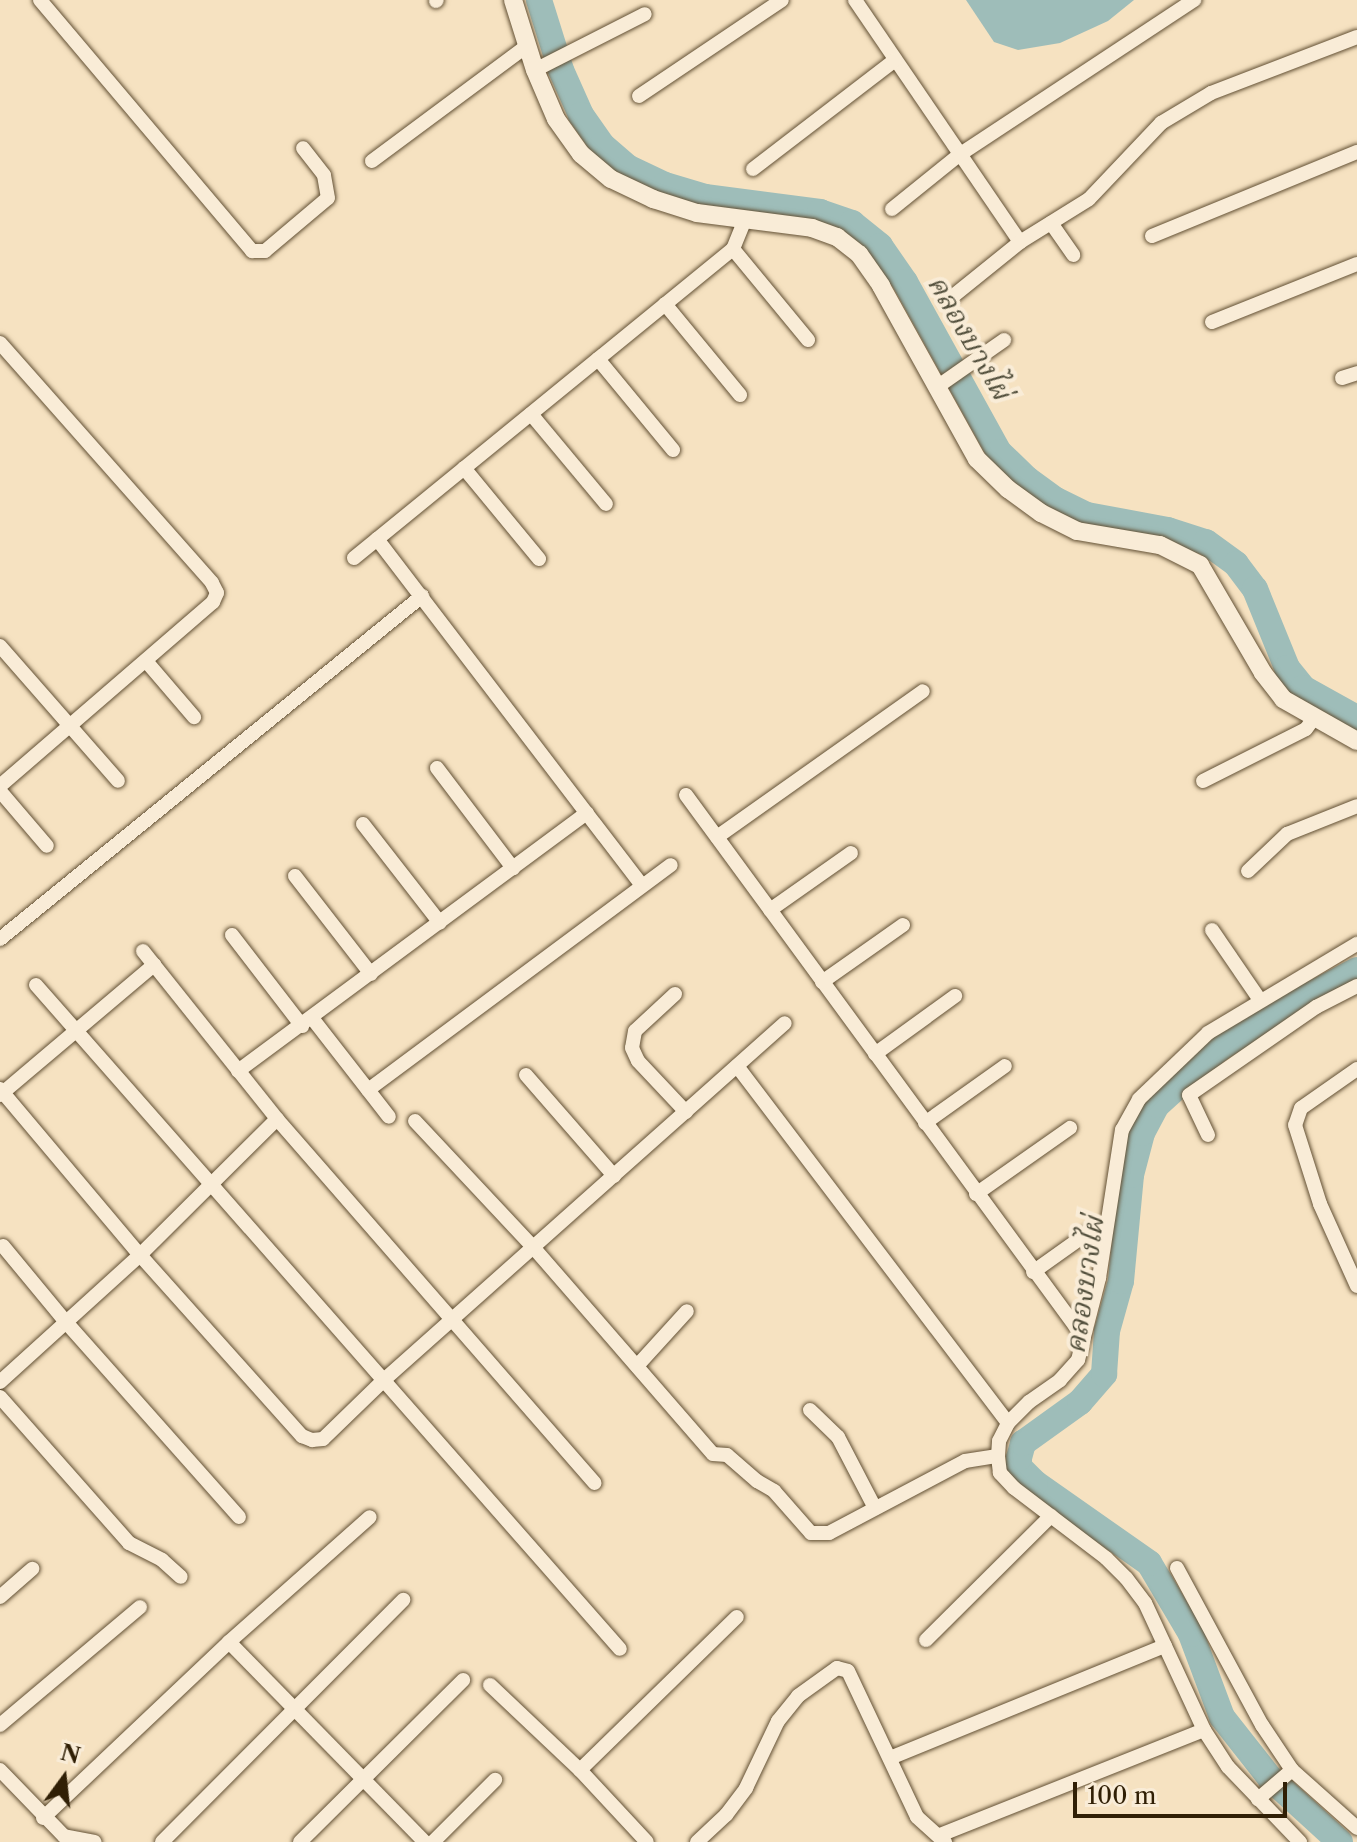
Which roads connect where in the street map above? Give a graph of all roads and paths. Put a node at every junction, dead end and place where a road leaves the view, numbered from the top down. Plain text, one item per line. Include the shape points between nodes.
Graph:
1 (40, 0) edge
2 (513, 0) edge
3 (782, 0) edge
4 (855, 0) edge
5 (1194, 0) edge
6 (645, 14) dead end
7 (1357, 37) edge
8 (527, 46) junction
9 (894, 61) junction
10 (538, 69) junction
11 (639, 96) dead end
12 (303, 148) dead end
13 (1357, 152) edge
14 (959, 155) junction
15 (372, 161) dead end
16 (753, 169) dead end
17 (892, 209) dead end
18 (745, 220) junction
19 (1051, 223) junction
20 (1152, 236) dead end
21 (1020, 242) junction
22 (733, 249) junction
23 (1073, 255) dead end
24 (1357, 264) edge
25 (947, 301) dead end
26 (665, 304) junction
27 (1212, 322) dead end
28 (808, 340) dead end
29 (1004, 340) dead end
30 (0, 343) edge
31 (598, 359) junction
32 (1357, 373) edge
33 (1342, 378) dead end
34 (940, 385) junction
35 (740, 395) dead end
36 (531, 414) junction
37 (673, 450) dead end
38 (464, 468) junction
39 (606, 504) dead end
40 (377, 539) junction
41 (354, 558) dead end
42 (539, 559) dead end
43 (422, 596) junction
44 (0, 646) edge
45 (146, 661) junction
46 (923, 691) dead end
47 (194, 717) dead end
48 (1314, 718) junction
49 (71, 724) junction
50 (1357, 741) edge
51 (437, 768) dead end
52 (118, 781) dead end
53 (1203, 781) dead end
54 (0, 788) edge
55 (686, 795) dead end
56 (1357, 806) edge
57 (587, 813) junction
58 (363, 824) dead end
59 (717, 837) junction
60 (47, 846) dead end
61 (851, 853) dead end
62 (671, 865) dead end
63 (513, 868) junction
64 (1248, 871) dead end
65 (295, 876) dead end
66 (642, 885) junction
67 (770, 910) junction
68 (440, 923) junction
69 (903, 925) dead end
70 (1212, 930) dead end
71 (232, 935) dead end
72 (0, 939) edge
73 (1357, 944) edge
74 (143, 951) dead end
75 (154, 965) junction
76 (371, 974) junction
77 (822, 982) junction
78 (36, 985) dead end
79 (1357, 986) edge
80 (675, 994) dead end
81 (955, 996) dead end
82 (1260, 1000) junction
83 (307, 1022) junction
84 (785, 1023) dead end
85 (76, 1029) junction
86 (875, 1054) junction
87 (737, 1066) junction
88 (1005, 1066) dead end
89 (1357, 1069) edge
90 (238, 1071) junction
91 (526, 1075) dead end
92 (368, 1090) junction
93 (1, 1092) edge
94 (686, 1112) junction
95 (389, 1117) dead end
96 (277, 1119) junction
97 (415, 1121) dead end
98 (925, 1123) junction
99 (1070, 1128) dead end
100 (1208, 1135) dead end
101 (614, 1176) junction
102 (213, 1182) junction
103 (976, 1194) junction
104 (1089, 1232) dead end
105 (3, 1246) dead end
106 (533, 1247) junction
107 (140, 1255) junction
108 (1033, 1272) junction
109 (1357, 1286) edge
110 (687, 1311) dead end
111 (453, 1320) junction
112 (65, 1321) junction
113 (1084, 1338) junction
114 (637, 1366) junction
115 (385, 1379) junction
116 (0, 1382) edge
117 (0, 1397) edge
118 (810, 1410) dead end
119 (1008, 1423) junction
120 (998, 1456) junction
121 (594, 1483) dead end
122 (875, 1508) junction
123 (1051, 1516) junction
124 (239, 1517) dead end
125 (370, 1517) dead end
126 (1177, 1568) dead end
127 (32, 1569) dead end
128 (181, 1577) dead end
129 (0, 1597) edge
130 (403, 1600) dead end
131 (140, 1607) dead end
132 (737, 1617) dead end
133 (926, 1640) dead end
134 (229, 1642) junction
135 (1165, 1646) junction
136 (620, 1649) dead end
137 (463, 1680) dead end
138 (490, 1685) dead end
139 (296, 1708) junction
140 (0, 1725) edge
141 (1204, 1730) junction
142 (890, 1758) junction
143 (0, 1770) edge
144 (580, 1770) junction
145 (1290, 1772) junction
146 (364, 1778) junction
147 (495, 1780) dead end
148 (1260, 1797) junction
149 (43, 1818) junction
150 (1357, 1828) edge
151 (943, 1839) edge
152 (94, 1842) edge
153 (162, 1842) edge
154 (300, 1842) edge
155 (425, 1842) edge
156 (433, 1842) edge
157 (647, 1842) edge
158 (697, 1842) edge
159 (1300, 1842) edge

1 - 12 street via 252,251 265,251 328,198 324,175
2 - 8 street
3 - 11 street
4 - 9 street
5 - 14 street
6 - 10 street
7 - 19 street via 1211,93 1161,123 1089,199
8 - 10 street
8 - 15 street
9 - 14 street
9 - 16 street
10 - 18 street via 556,119 581,154 611,179 682,208
13 - 20 street
14 - 17 street
14 - 21 street
18 - 22 street
18 - 34 street via 812,228 837,237 859,254
19 - 21 street
19 - 23 street
21 - 25 street
22 - 26 street
22 - 28 street
24 - 27 street
26 - 31 street
26 - 35 street
29 - 34 street
30 - 45 street via 217,593
31 - 36 street
31 - 37 street
32 - 33 street
34 - 48 street via 977,459 1041,513 1077,531 1160,545 1200,565 1263,673 1283,699
36 - 38 street
36 - 39 street
38 - 40 street
38 - 42 street
40 - 41 street
40 - 43 street
43 - 57 street
43 - 72 street
44 - 49 street
45 - 47 street
45 - 49 street
46 - 59 street
48 - 50 street
48 - 53 street via 1306,729
49 - 52 street
49 - 54 street
51 - 63 street
54 - 60 street
55 - 59 street
56 - 64 street via 1287,834
57 - 63 street
57 - 66 street
58 - 68 street
59 - 67 street
61 - 67 street
62 - 66 street
63 - 68 street
65 - 76 street
66 - 92 street
67 - 77 street
68 - 76 street
69 - 77 street
70 - 82 street
71 - 83 street
73 - 82 street
74 - 75 street
75 - 85 street
75 - 90 street
76 - 83 street
77 - 86 street
78 - 85 street
79 - 100 street via 1316,1007 1189,1095
80 - 94 street via 635,1031 632,1048
81 - 86 street
82 - 113 street via 1208,1033 1139,1099 1122,1130
83 - 90 street
83 - 92 street
84 - 87 street
85 - 93 street
85 - 102 street
86 - 98 street
87 - 94 street
87 - 119 street
88 - 98 street
89 - 109 street via 1301,1108 1295,1125 1320,1204
90 - 96 street
91 - 101 street
92 - 95 street
93 - 107 street
94 - 101 street
96 - 102 street
96 - 111 street
97 - 106 street
98 - 103 street
99 - 103 street
101 - 106 street
102 - 107 street
102 - 115 street
103 - 108 street
104 - 108 street
105 - 112 street
106 - 111 street
106 - 114 street
107 - 112 street
107 - 115 street via 302,1436 323,1439
108 - 113 street
110 - 114 street
111 - 115 street
111 - 121 street
112 - 116 street
112 - 124 street
113 - 119 street via 1078,1360
114 - 122 street via 713,1454 727,1455 774,1491 811,1533 829,1533
115 - 136 street
117 - 128 street via 129,1543
118 - 122 street via 838,1437
119 - 120 street
120 - 122 street via 965,1461
120 - 123 street via 1000,1473
123 - 133 street
123 - 135 street via 1126,1578 1145,1603
125 - 134 street
126 - 145 street
127 - 129 street
130 - 139 street
131 - 140 street
132 - 144 street
134 - 139 street
134 - 149 street
135 - 141 street
135 - 142 street
137 - 146 street
138 - 144 street
139 - 146 street
139 - 153 street
141 - 148 street via 1228,1767
141 - 151 street
142 - 151 street via 917,1817
142 - 158 street via 848,1671 837,1668 798,1696 778,1721 746,1788
143 - 149 street
144 - 157 street
145 - 148 street
145 - 150 street
146 - 154 street
146 - 155 street
147 - 156 street
148 - 159 street
149 - 152 street via 64,1836

